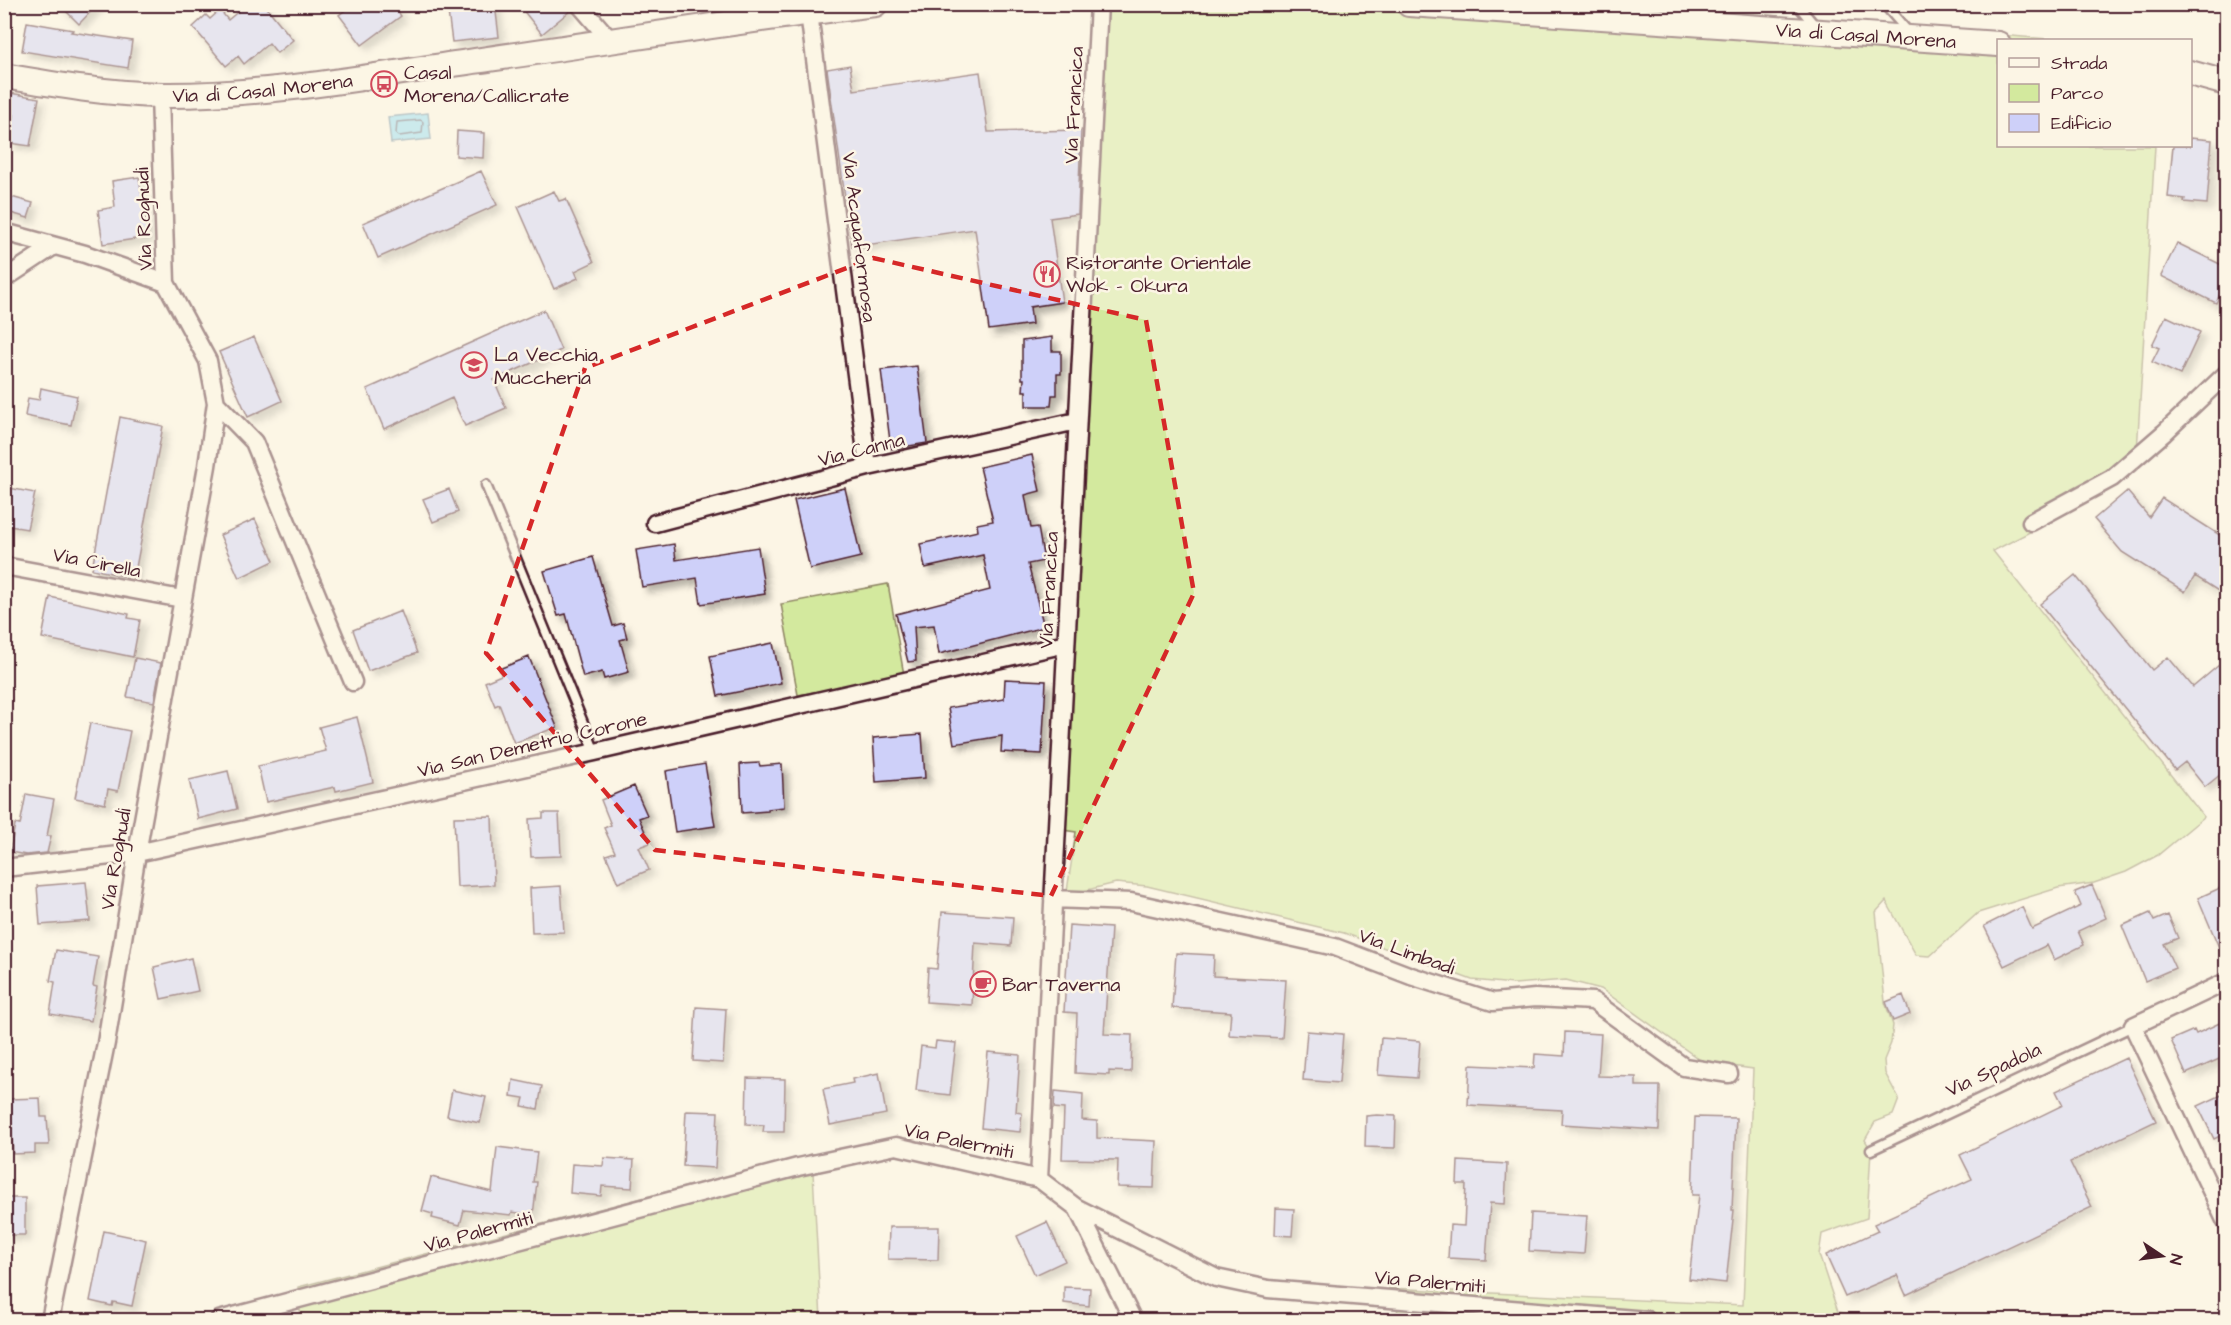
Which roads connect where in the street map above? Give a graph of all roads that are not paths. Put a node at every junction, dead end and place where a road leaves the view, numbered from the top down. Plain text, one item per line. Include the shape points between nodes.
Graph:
1 (579, 4) edge
2 (874, 4) edge
3 (1099, 4) edge
4 (1410, 4) edge
5 (1797, 4) edge
6 (1884, 4) edge
7 (1440, 6) edge
8 (809, 13) junction
9 (1821, 33) junction
10 (1914, 39) junction
11 (611, 41) junction
12 (1997, 44) edge
13 (2192, 74) edge
14 (4, 76) edge
15 (2226, 83) edge
16 (160, 95) junction
17 (4, 232) edge
18 (54, 246) junction
19 (4, 279) edge
20 (166, 283) junction
21 (2226, 374) edge
22 (216, 403) junction
23 (1077, 421) junction
24 (868, 468) junction
25 (486, 485) dead end
26 (2031, 522) dead end
27 (655, 523) dead end
28 (4, 566) edge
29 (182, 599) junction
30 (1066, 644) junction
31 (353, 682) dead end
32 (595, 753) junction
33 (137, 854) junction
34 (4, 868) edge
35 (1053, 899) junction
36 (2226, 982) edge
37 (2133, 1026) junction
38 (1729, 1074) dead end
39 (1871, 1150) dead end
40 (1039, 1179) junction
41 (1077, 1208) junction
42 (2226, 1222) edge
43 (50, 1320) edge
44 (219, 1320) edge
45 (1133, 1320) edge
46 (1647, 1320) edge

1 - 11 street
2 - 8 main road, Via di Casal Morena
3 - 23 street, Via Francica
4 - 7 main road, Via di Casal Morena
5 - 9 lane
6 - 10 lane
7 - 9 main road, Via di Casal Morena
8 - 11 main road, Via di Casal Morena
8 - 24 street, Via Acquaformosa
9 - 10 main road, Via di Casal Morena
10 - 12 main road, Via di Casal Morena
11 - 16 main road, Via di Casal Morena via 303,85
13 - 15 main road
14 - 16 main road, Via di Casal Morena
16 - 20 street, Via Roghudi
17 - 18 street
18 - 19 street
18 - 20 street
20 - 22 street, Via Roghudi via 208,361
21 - 26 street via 2112,478
22 - 29 street, Via Roghudi
22 - 31 street via 254,442
23 - 24 street, Via Canna
23 - 30 street, Via Francica
24 - 27 street, Via Canna
25 - 32 lane
28 - 29 street, Via Cirella
29 - 33 street, Via Roghudi
30 - 32 street, Via San Demetrio Corone
30 - 35 street, Via Francica
32 - 33 street, Via San Demetrio Corone
33 - 34 street, Via San Demetrio Corone
33 - 43 street, Via Roghudi via 106,1043
35 - 38 street, Via Limbadi via 1131,902 1335,947 1493,1002 1535,998 1593,1001 1684,1067
35 - 40 street, Via Francica
36 - 37 street, Via Spadola
37 - 39 lane, Via Spadola
37 - 42 street
40 - 41 street, Via Palermiti
40 - 44 street, Via Palermiti via 896,1146 798,1167
41 - 45 street
41 - 46 street, Via Palermiti via 1216,1278 1258,1287

